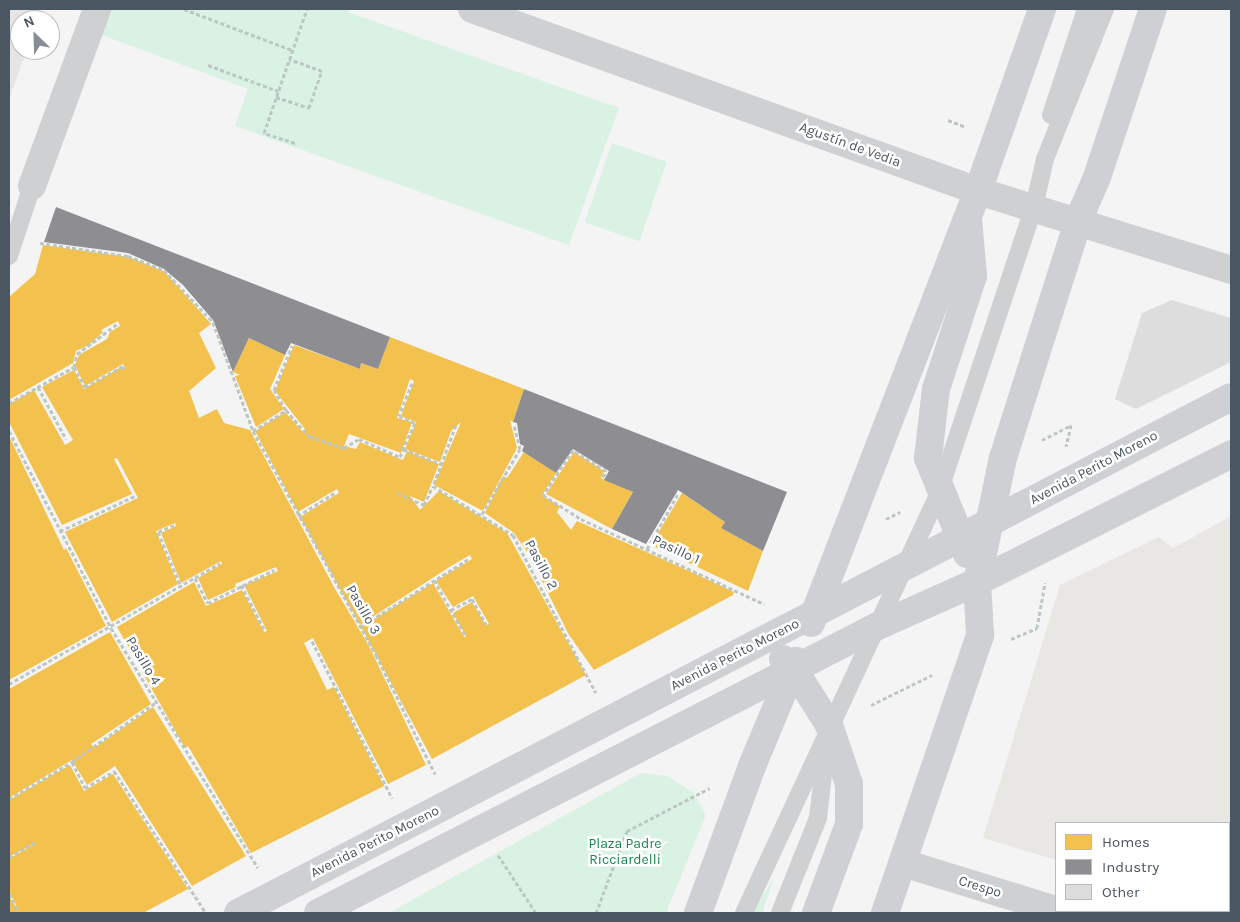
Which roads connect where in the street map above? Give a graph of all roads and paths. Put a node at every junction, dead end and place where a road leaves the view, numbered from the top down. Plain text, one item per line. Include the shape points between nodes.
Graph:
1 (97, 9) edge
2 (184, 9) edge
3 (301, 9) edge
4 (472, 9) edge
5 (1042, 9) edge
6 (1086, 9) edge
7 (1105, 9) edge
8 (1153, 9) edge
9 (307, 10) edge
10 (292, 50) junction
11 (289, 59) junction
12 (208, 65) dead end
13 (278, 91) junction
14 (276, 97) junction
15 (295, 143) dead end
16 (1045, 159) junction
17 (32, 186) joint
18 (973, 202) junction
19 (1034, 207) junction
20 (1078, 221) junction
21 (15, 239) junction
22 (9, 256) edge
23 (1231, 270) edge
24 (117, 324) dead end
25 (292, 346) dead end
26 (74, 367) junction
27 (124, 369) dead end
28 (412, 383) dead end
29 (38, 387) junction
30 (1231, 397) edge
31 (9, 403) edge
32 (286, 410) junction
33 (456, 425) dead end
34 (514, 425) dead end
35 (9, 431) edge
36 (253, 431) junction
37 (66, 439) dead end
38 (403, 449) junction
39 (1231, 454) edge
40 (441, 464) junction
41 (603, 478) dead end
42 (433, 486) junction
43 (336, 492) dead end
44 (940, 492) junction
45 (397, 493) dead end
46 (678, 494) dead end
47 (135, 496) dead end
48 (482, 514) junction
49 (298, 516) junction
50 (989, 524) junction
51 (174, 525) dead end
52 (60, 531) junction
53 (961, 538) junction
54 (647, 549) junction
55 (470, 558) dead end
56 (220, 563) dead end
57 (908, 566) junction
58 (274, 570) dead end
59 (195, 578) junction
60 (434, 580) junction
61 (977, 582) junction
62 (241, 584) junction
63 (181, 587) junction
64 (451, 610) junction
65 (808, 618) junction
66 (486, 624) dead end
67 (878, 626) junction
68 (360, 627) junction
69 (111, 628) junction
70 (264, 629) dead end
71 (465, 635) dead end
72 (312, 641) dead end
73 (763, 642) junction
74 (793, 668) junction
75 (9, 684) edge
76 (155, 703) junction
77 (610, 718) junction
78 (829, 724) junction
79 (72, 762) junction
80 (9, 799) edge
81 (449, 803) junction
82 (406, 826) junction
83 (481, 830) junction
84 (627, 831) dead end
85 (36, 842) dead end
86 (9, 858) edge
87 (904, 864) junction
88 (9, 894) edge
89 (274, 894) junction
90 (18, 910) dead end
91 (1055, 910) edge
92 (207, 913) edge
93 (238, 913) edge
94 (318, 913) edge
95 (536, 913) edge
96 (596, 913) edge
97 (698, 913) edge
98 (744, 913) edge
99 (780, 913) edge
100 (816, 913) edge
101 (885, 913) edge

1 - 17 street
2 - 10 path
3 - 9 path
4 - 18 street, Agustín de Vedia
5 - 18 main road
6 - 16 lane via 1043,138
7 - 16 lane
8 - 20 main road via 1097,177
9 - 10 path
10 - 11 path
11 - 13 path
11 - 14 path via 322,71 309,108
12 - 13 path
13 - 14 path
14 - 15 path via 264,133
16 - 19 lane
17 - 21 lane
18 - 19 street, Agustín de Vedia
18 - 44 main road via 974,276 936,389 928,458
18 - 65 main road
19 - 20 street, Agustín de Vedia
19 - 44 lane
20 - 23 street, Agustín de Vedia
20 - 50 main road via 1003,458
21 - 22 lane
21 - 36 path, Pasillo 3 via 128,256 164,270 212,322
24 - 26 path via 77,354
25 - 32 path via 274,390
26 - 27 path via 85,388 122,366
26 - 29 path
28 - 38 path via 399,416 415,423
29 - 31 path
29 - 37 path
30 - 50 main road, Avenida Perito Moreno
32 - 36 path
32 - 38 path via 309,436 344,448 359,439 400,457
33 - 40 path
34 - 48 path via 520,449
35 - 52 path, Pasillo 4
36 - 49 path, Pasillo 3
38 - 40 path
39 - 61 main road
40 - 42 path
41 - 54 path, Pasillo 1 via 606,471 573,450 543,495 581,519
42 - 45 path via 424,505
42 - 48 path, Pasillo 2
43 - 49 path
44 - 53 main road
44 - 57 lane
46 - 54 path
47 - 52 path
48 - 77 path, Pasillo 2 via 512,535
49 - 68 path, Pasillo 3
50 - 53 main road, Avenida Perito Moreno
50 - 61 main road
51 - 63 path via 158,532
52 - 69 path, Pasillo 4
53 - 57 main road, Avenida Perito Moreno
53 - 61 main road
54 - 65 path, Pasillo 1
55 - 60 path
56 - 59 path
57 - 65 main road, Avenida Perito Moreno
57 - 67 lane
58 - 62 path
59 - 62 path via 208,603 239,589
59 - 63 path
60 - 64 path
60 - 68 path
61 - 67 main road
61 - 87 main road via 980,635
62 - 70 path
63 - 69 path
64 - 66 path via 472,599
64 - 71 path
65 - 73 main road, Avenida Perito Moreno
65 - 74 main road
67 - 74 main road
67 - 78 lane
68 - 81 path, Pasillo 3
69 - 75 path
69 - 76 path, Pasillo 4
72 - 82 path
73 - 74 main road
73 - 77 main road, Avenida Perito Moreno
74 - 78 main road
74 - 83 main road
74 - 97 main road via 752,766
76 - 79 path
76 - 89 path, Pasillo 4
77 - 81 main road, Avenida Perito Moreno
78 - 98 lane
78 - 99 lane via 818,818
78 - 100 main road via 849,784 848,824
79 - 80 path
79 - 92 path via 85,788 114,771
81 - 82 main road, Avenida Perito Moreno
82 - 89 main road, Avenida Perito Moreno
83 - 94 main road
83 - 95 path
84 - 96 path
85 - 86 path
87 - 91 street, Crespo
87 - 101 main road
88 - 90 path
89 - 93 main road, Avenida Perito Moreno

